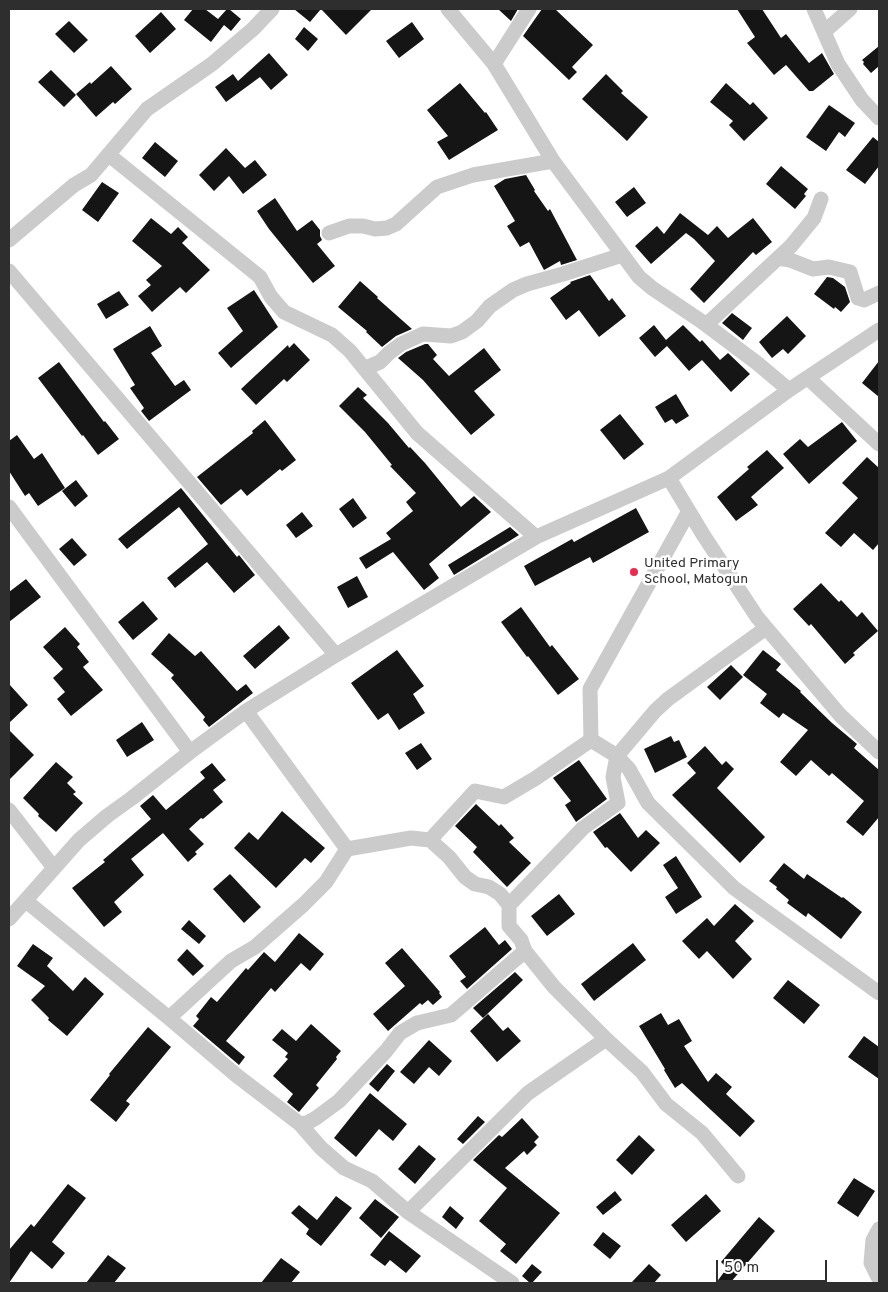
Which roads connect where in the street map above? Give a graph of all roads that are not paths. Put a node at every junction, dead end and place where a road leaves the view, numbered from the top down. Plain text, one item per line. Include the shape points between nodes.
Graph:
1 (272, 9) edge
2 (448, 9) edge
3 (529, 9) edge
4 (814, 9) edge
5 (850, 9) edge
6 (824, 32) junction
7 (494, 64) junction
8 (879, 118) edge
9 (109, 155) junction
10 (553, 161) junction
11 (821, 199) dead end
12 (329, 233) dead end
13 (9, 240) edge
14 (622, 255) junction
15 (778, 258) junction
16 (9, 271) edge
17 (879, 293) edge
18 (706, 325) junction
19 (879, 330) edge
20 (366, 368) junction
21 (808, 378) junction
22 (789, 390) junction
23 (879, 444) edge
24 (669, 478) junction
25 (9, 507) edge
26 (689, 511) junction
27 (536, 537) junction
28 (766, 628) junction
29 (336, 655) junction
30 (246, 711) junction
31 (590, 740) junction
32 (190, 752) junction
33 (879, 752) edge
34 (617, 756) junction
35 (9, 810) edge
36 (430, 840) junction
37 (347, 848) junction
38 (54, 868) junction
39 (26, 901) junction
40 (509, 906) junction
41 (9, 919) edge
42 (525, 951) junction
43 (879, 993) edge
44 (169, 1018) junction
45 (606, 1039) junction
46 (300, 1124) junction
47 (738, 1176) dead end
48 (408, 1212) junction
49 (879, 1229) edge
50 (879, 1279) edge
51 (512, 1283) edge

1 - 9 street via 212,64 147,109
2 - 7 street
3 - 7 street
4 - 6 street
5 - 6 street
6 - 8 street via 838,64 862,100
7 - 10 street
9 - 13 street via 90,175
9 - 20 street via 260,277 284,312 332,335
10 - 12 street via 473,174 438,187 396,224 386,228 349,226
10 - 14 street
11 - 15 street via 814,218
14 - 18 street via 652,288
14 - 20 street via 513,290 462,332 451,336 423,334
15 - 17 street via 813,269 829,267 850,272 858,298 864,300
15 - 18 street
16 - 29 street
18 - 22 street
19 - 21 street
20 - 27 street via 417,433
21 - 22 street
21 - 23 street
22 - 24 street
24 - 26 street
24 - 27 street
25 - 32 street
26 - 28 street
26 - 31 street via 590,689
27 - 29 street
28 - 33 street via 840,715
28 - 34 street via 668,699
29 - 30 street
30 - 32 street
30 - 37 street
31 - 34 street
31 - 36 street via 504,797 475,791
32 - 38 street via 107,816
34 - 40 street via 613,777 618,803 583,828
34 - 43 street via 629,768 648,803 734,888
35 - 38 street
36 - 37 street via 411,838
36 - 40 street via 465,876 475,884 500,894
37 - 44 street via 326,882 303,905 255,947 231,961
38 - 39 street
39 - 41 street
39 - 44 street
40 - 42 street via 509,926
42 - 45 street via 554,987
42 - 46 street via 451,1015 417,1024 400,1033 339,1101 316,1118
44 - 46 street
45 - 47 street via 642,1072 666,1104 702,1133
45 - 48 street via 528,1093
46 - 48 street via 344,1168 372,1181
48 - 51 street
49 - 50 street via 873,1240 871,1263

